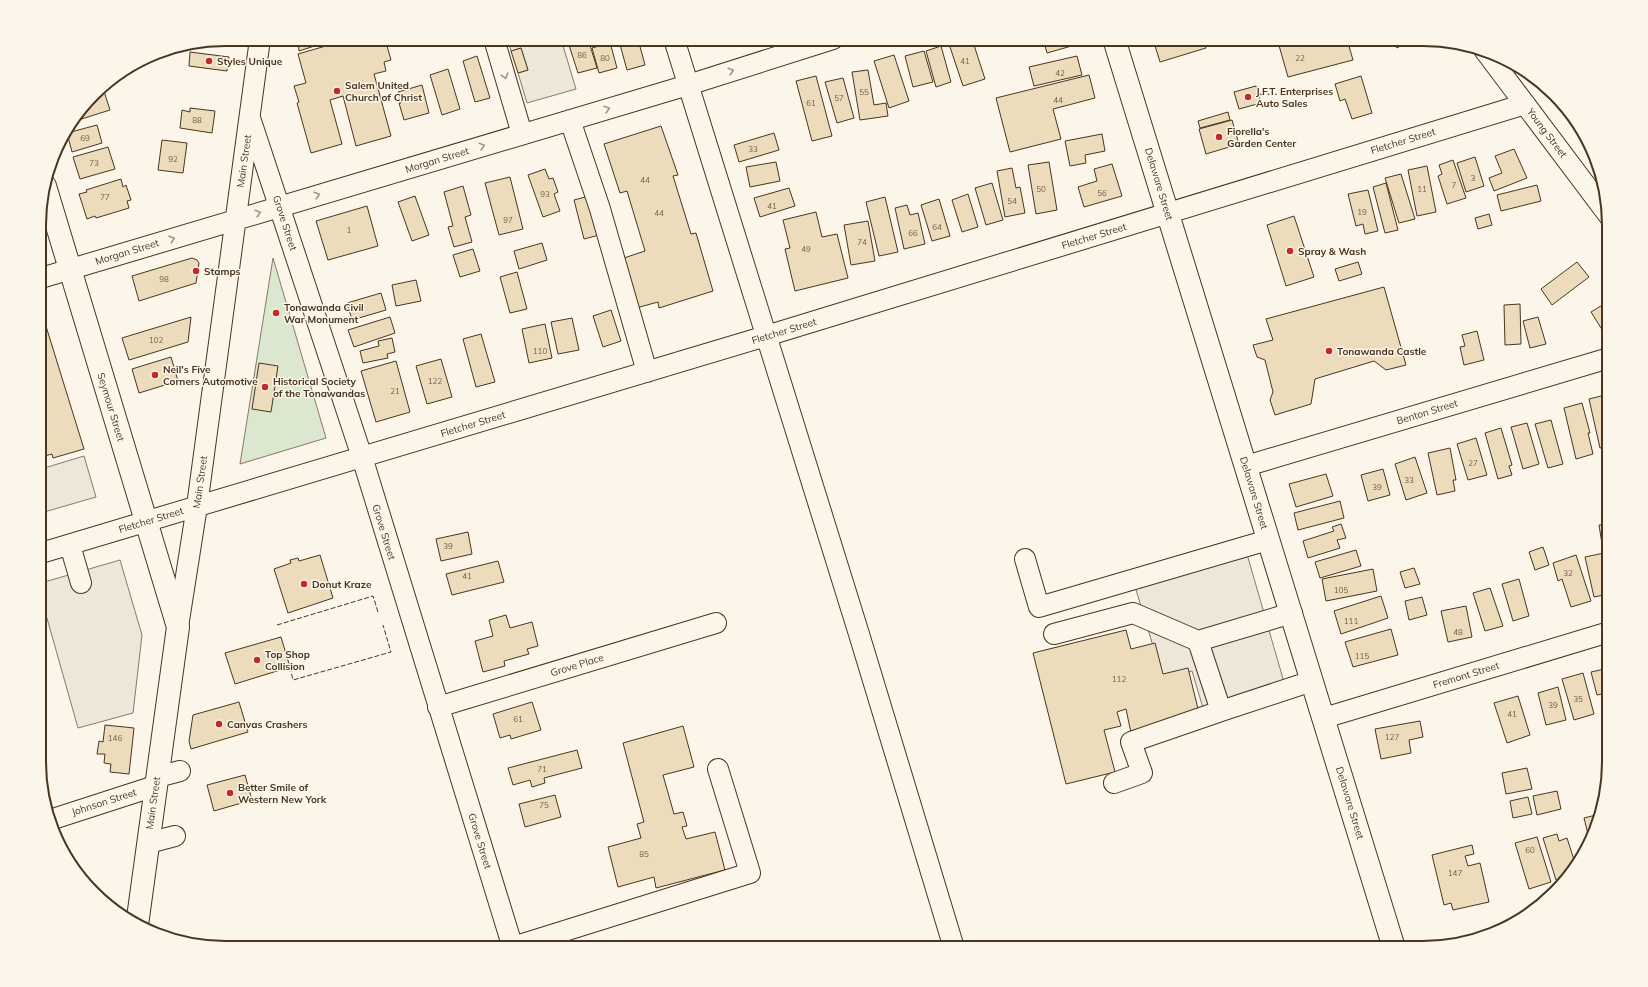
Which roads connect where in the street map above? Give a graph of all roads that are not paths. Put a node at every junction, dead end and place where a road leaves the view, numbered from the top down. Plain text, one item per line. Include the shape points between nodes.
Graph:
1 (259, 46) edge
2 (496, 46) edge
3 (676, 46) edge
4 (812, 46) edge
5 (1116, 46) edge
6 (1492, 60) edge
7 (688, 85) junction
8 (1525, 104) junction
9 (250, 118) junction
10 (570, 120) junction
11 (522, 134) junction
12 (48, 197) edge
13 (1600, 205) edge
14 (280, 206) junction
15 (1168, 214) junction
16 (236, 220) junction
17 (70, 269) junction
18 (46, 276) edge
19 (766, 336) junction
20 (1602, 360) edge
21 (647, 372) junction
22 (362, 457) junction
23 (1246, 466) junction
24 (197, 506) junction
25 (145, 522) junction
26 (1268, 540) junction
27 (70, 544) junction
28 (46, 551) edge
29 (1025, 559) dead end
30 (81, 583) dead end
31 (1292, 613) junction
32 (716, 623) dead end
33 (178, 627) junction
34 (1054, 634) dead end
35 (1602, 634) edge
36 (1198, 641) junction
37 (1312, 681) junction
38 (438, 707) junction
39 (1221, 711) junction
40 (1324, 718) junction
41 (718, 769) dead end
42 (180, 771) dead end
43 (156, 782) junction
44 (1114, 783) dead end
45 (55, 818) edge
46 (175, 836) dead end
47 (148, 843) junction
48 (138, 919) edge
49 (511, 941) edge
50 (535, 941) edge
51 (952, 941) edge
52 (1392, 941) edge

1 - 9 street, Main Street
2 -> 11 street
3 - 7 street
7 -> 4 street, Morgan Street
5 - 15 main road, Delaware Street
6 - 8 street, Young Street
10 -> 7 street, Morgan Street
7 - 19 street
8 - 13 street, Young Street
8 - 15 street, Fletcher Street
9 - 14 street, Grove Street
9 - 16 street, Main Street
10 - 11 street, Morgan Street
10 - 21 street via 600,209
14 -> 11 street, Morgan Street
12 - 17 main road, Seymour Street
16 -> 14 street, Morgan Street
14 - 22 street, Grove Street
15 - 19 street, Fletcher Street
15 - 23 main road, Delaware Street
17 -> 16 street, Morgan Street
16 - 24 street, Main Street
17 - 18 street, Morgan Street
17 - 25 main road, Seymour Street
19 - 21 street, Fletcher Street
19 - 51 street
20 - 23 street, Benton Street
21 - 22 street, Fletcher Street
22 - 24 street, Fletcher Street
22 - 38 street, Grove Street
23 - 26 main road, Delaware Street
24 - 25 street, Fletcher Street
24 - 33 street, Main Street
25 - 27 street, Fletcher Street
25 - 33 main road, Seymour Street
26 - 29 street via 1039,607
26 - 31 main road, Delaware Street
27 - 28 street, Fletcher Street
27 - 30 street
31 - 36 street
31 - 37 main road, Delaware Street
32 - 38 street, Grove Place
33 - 43 main road, Main Street
34 - 36 street via 1133,613
35 - 40 street, Fremont Street
36 - 39 street
37 - 39 street
37 - 40 main road, Delaware Street
38 - 49 street, Grove Street
39 - 44 street via 1131,742 1142,772
40 - 52 main road, Delaware Street
41 - 50 street via 750,873
42 - 43 street, Johnson Street
43 - 45 street, Johnson Street
43 - 47 main road, Main Street
46 - 47 street
47 - 48 main road, Main Street

